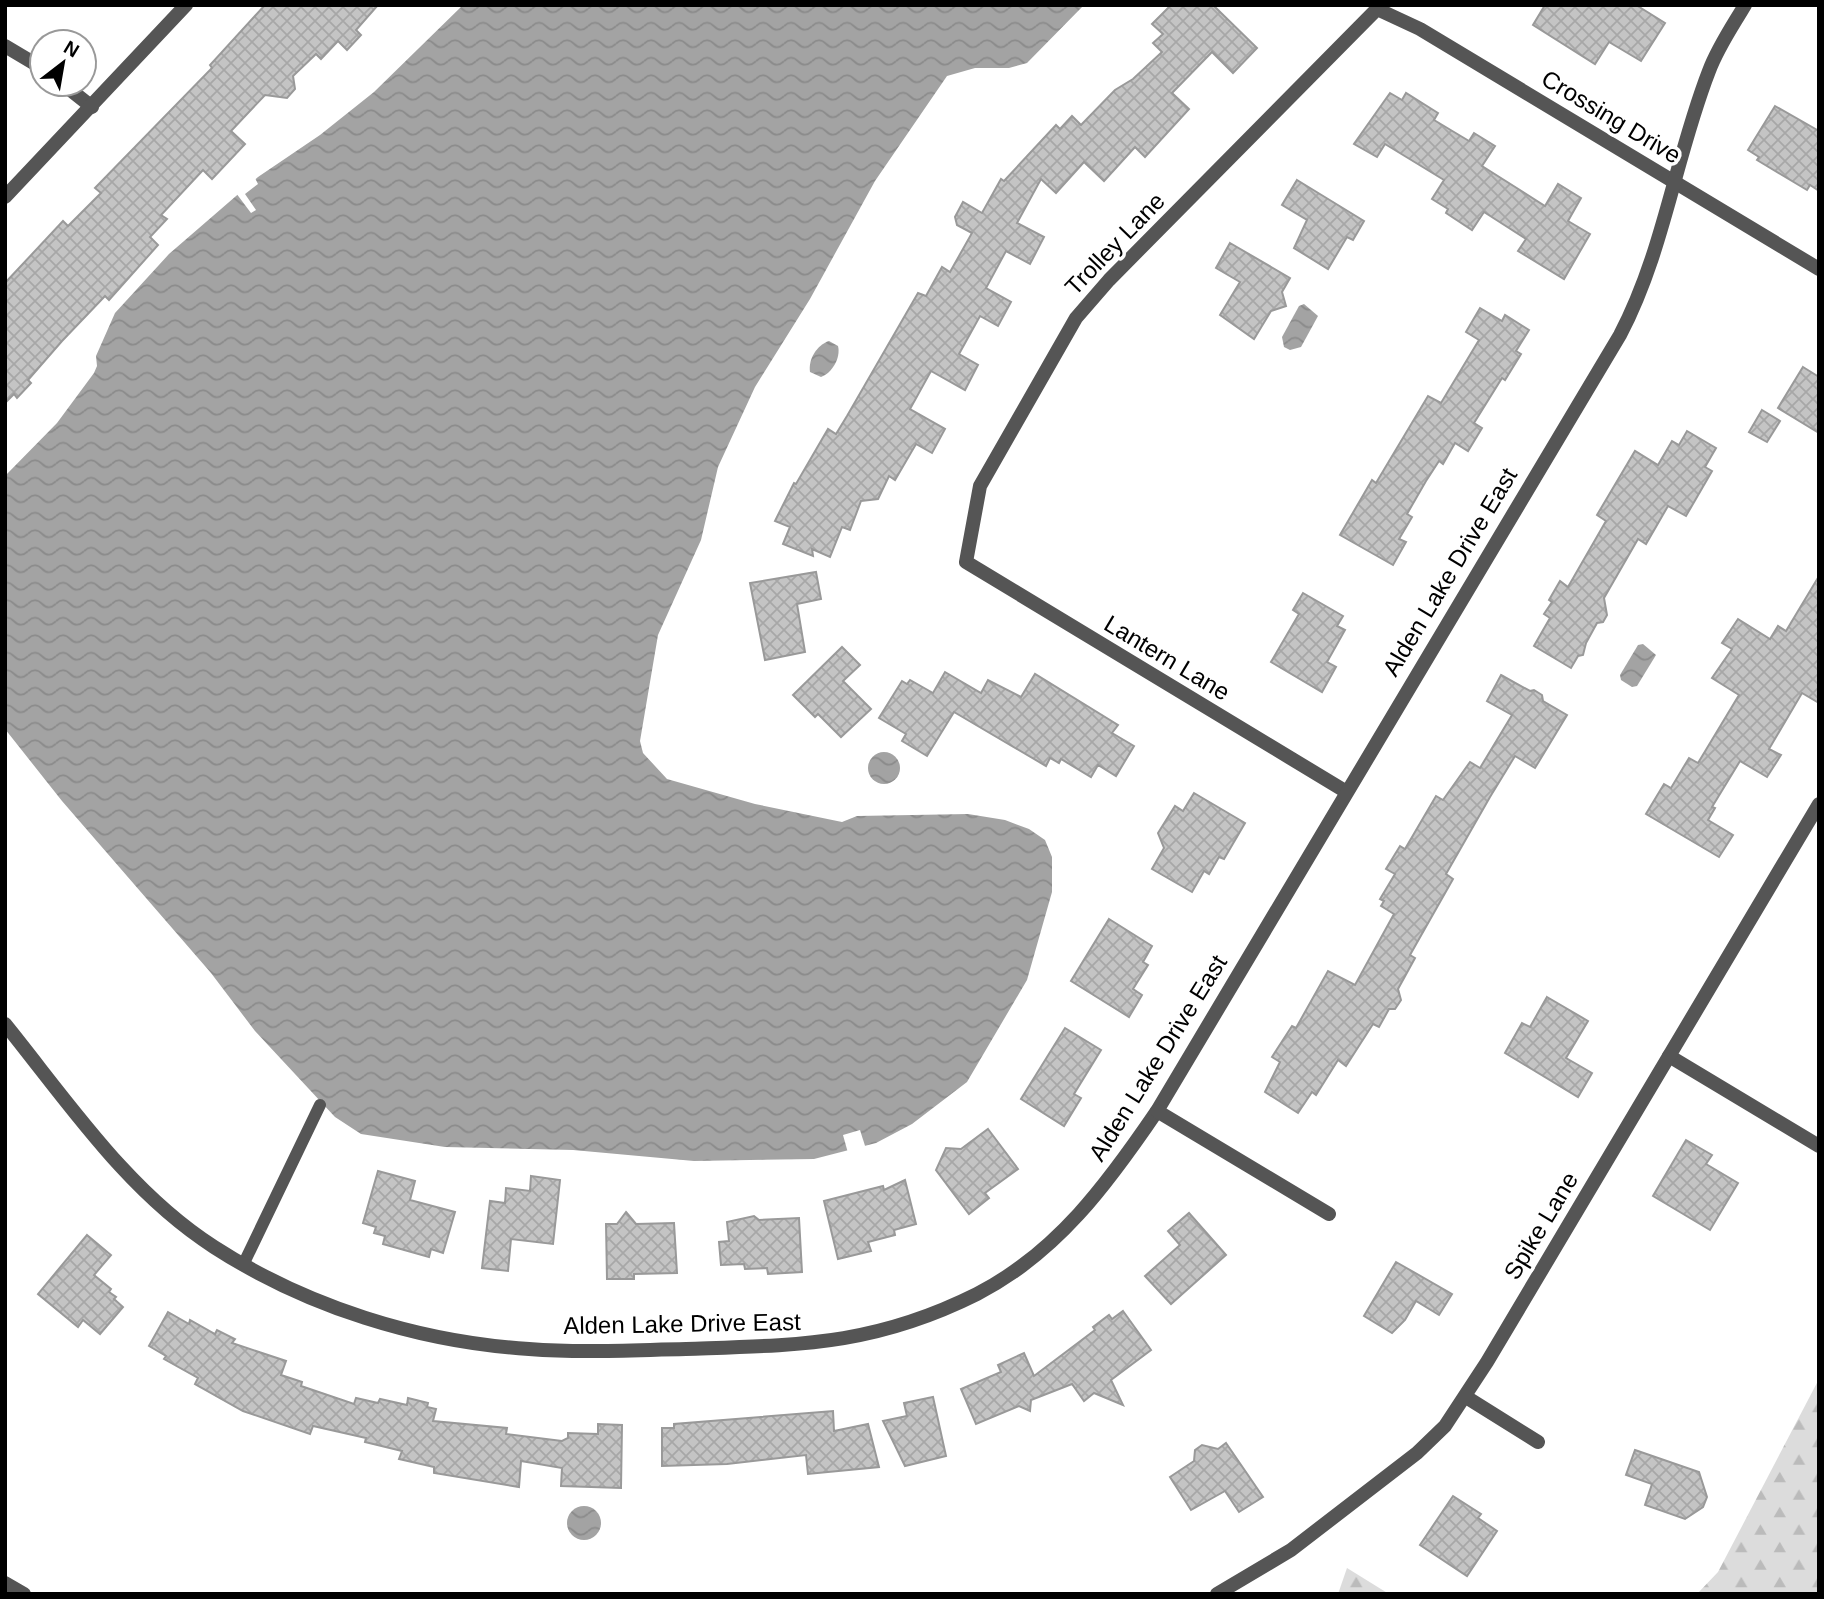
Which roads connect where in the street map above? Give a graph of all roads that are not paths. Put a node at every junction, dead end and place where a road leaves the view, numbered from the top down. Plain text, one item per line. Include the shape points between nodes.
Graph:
1 (186, 5) edge
2 (1745, 5) edge
3 (1377, 9) joint
4 (5, 47) edge
5 (28, 60) edge
6 (81, 98) edge
7 (92, 107) junction
8 (1676, 183) junction
9 (5, 197) edge
10 (1819, 268) edge
11 (966, 562) joint
12 (1345, 791) junction
13 (1819, 804) edge
14 (5, 1024) edge
15 (1669, 1056) junction
16 (320, 1105) dead end
17 (1157, 1111) junction
18 (1819, 1146) edge
19 (1329, 1214) dead end
20 (243, 1265) junction
21 (1466, 1397) junction
22 (1538, 1443) dead end
23 (5, 1583) edge
24 (24, 1594) edge
25 (1217, 1594) edge

1 - 7 street
2 - 8 street, Alden Lake Drive East via 1709,69
3 - 8 street, Crossing Drive via 1420,29
3 - 11 street, Trolley Lane via 1076,318 980,486
4 - 5 street
6 - 7 street
7 - 9 street
8 - 10 street, Crossing Drive
8 - 12 street, Alden Lake Drive East via 1645,283 1620,335
11 - 12 street, Lantern Lane
12 - 17 street, Alden Lake Drive East
13 - 15 street, Spike Lane
14 - 20 street, Alden Lake Drive East via 127,1172 180,1223
15 - 18 street
15 - 21 street, Spike Lane
16 - 20 lane
17 - 19 street
17 - 20 street, Alden Lake Drive East via 1096,1196 1056,1238 1020,1266 979,1293 930,1315 839,1342 619,1352 522,1349 405,1329 335,1308
21 - 22 street
21 - 25 street, Spike Lane via 1417,1453 1291,1550
23 - 24 street

